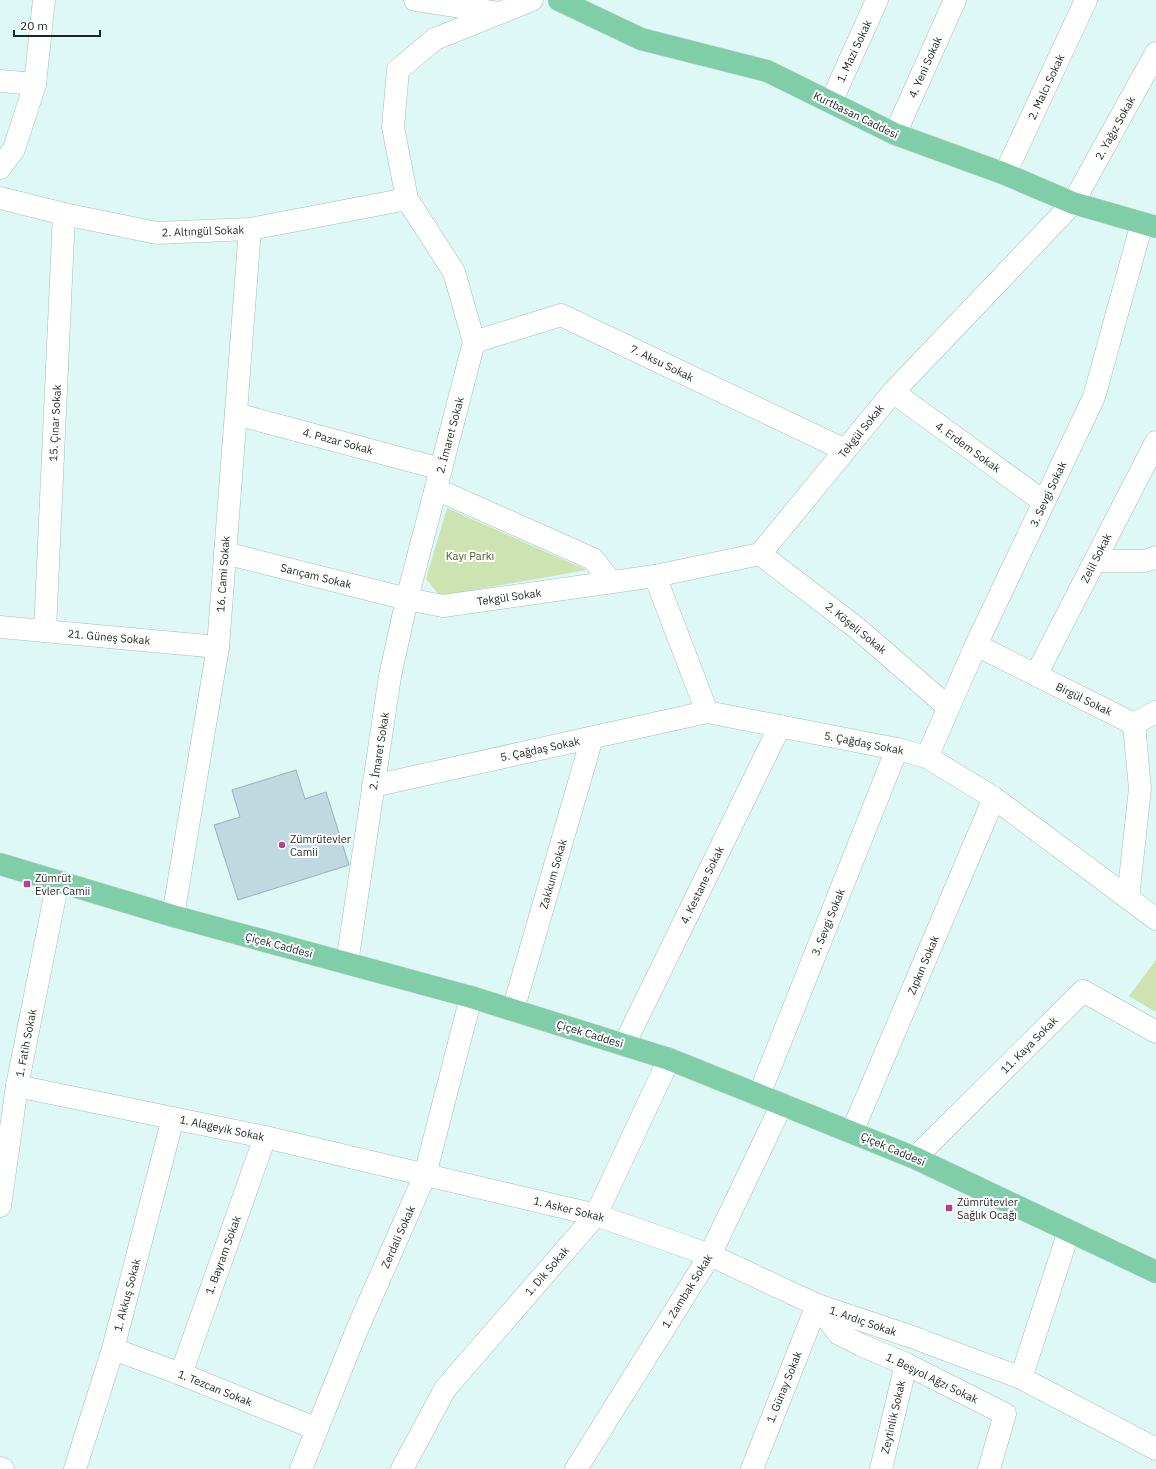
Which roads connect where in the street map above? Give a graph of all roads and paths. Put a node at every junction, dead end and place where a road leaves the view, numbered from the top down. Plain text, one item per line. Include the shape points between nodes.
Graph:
1 (44, 0) edge
2 (415, 0) edge
3 (532, 0) edge
4 (559, 0) edge
5 (955, 0) edge
6 (1086, 0) edge
7 (870, 3) edge
8 (500, 13) junction
9 (1156, 53) edge
10 (0, 81) edge
11 (35, 84) junction
12 (830, 102) junction
13 (895, 134) junction
14 (0, 168) edge
15 (1005, 174) junction
16 (0, 198) edge
17 (407, 199) junction
18 (1073, 203) junction
19 (64, 214) junction
20 (1149, 225) edge
21 (250, 229) junction
22 (474, 342) junction
23 (893, 392) junction
24 (236, 414) junction
25 (1156, 442) edge
26 (845, 450) junction
27 (438, 479) junction
28 (1044, 502) junction
29 (225, 553) junction
30 (760, 554) junction
31 (1156, 557) edge
32 (1095, 561) junction
33 (655, 576) junction
34 (611, 582) junction
35 (407, 599) junction
36 (0, 627) edge
37 (45, 631) junction
38 (976, 645) junction
39 (218, 647) junction
40 (1036, 675) junction
41 (948, 707) junction
42 (707, 712) junction
43 (1156, 712) edge
44 (1134, 724) junction
45 (780, 726) junction
46 (592, 738) junction
47 (897, 749) junction
48 (927, 757) junction
49 (373, 786) junction
50 (1148, 790) edge
51 (994, 798) junction
52 (0, 864) edge
53 (58, 880) junction
54 (1128, 898) junction
55 (173, 916) junction
56 (1156, 919) edge
57 (347, 963) junction
58 (471, 997) junction
59 (513, 1010) junction
60 (1156, 1032) edge
61 (624, 1045) junction
62 (669, 1059) junction
63 (17, 1086) junction
64 (759, 1095) junction
65 (782, 1104) junction
66 (173, 1118) junction
67 (852, 1132) junction
68 (265, 1137) junction
69 (915, 1158) junction
70 (425, 1174) junction
71 (0, 1206) edge
72 (596, 1215) junction
73 (1069, 1231) junction
74 (710, 1255) junction
75 (1156, 1272) edge
76 (817, 1305) junction
77 (113, 1349) junction
78 (906, 1364) junction
79 (180, 1374) junction
80 (1021, 1378) junction
81 (317, 1429) junction
82 (1156, 1449) edge
83 (0, 1468) edge
84 (4, 1469) edge
85 (75, 1469) edge
86 (301, 1469) edge
87 (402, 1469) edge
88 (576, 1469) edge
89 (752, 1469) edge
90 (881, 1469) edge
91 (989, 1469) edge

1 - 11 street
2 - 8 street
3 - 8 street
4 - 12 main road, Kurtbasan Caddesi via 641,39 767,71
5 - 13 street, 4. Yeni Sokak
6 - 15 street, 2. Malcı Sokak
7 - 12 street, 1. Mazi Sokak
8 - 17 street via 435,39 398,70 393,127
9 - 18 street, 2. Yağız Sokak
10 - 11 street
11 - 14 street via 14,149
12 - 13 main road, Kurtbasan Caddesi
13 - 15 main road, Kurtbasan Caddesi
15 - 18 main road, Kurtbasan Caddesi
16 - 19 street, 2. Altıngül Sokak
17 - 21 street, 2. Altıngül Sokak
17 - 22 street via 454,272
18 - 20 main road, Kurtbasan Caddesi
18 - 23 street, Tekgül Sokak
19 - 21 street, 2. Altıngül Sokak via 157,233
19 - 37 street, 15. Çınar Sokak
20 - 28 street, 3. Sevgi Sokak via 1094,397
21 - 24 street, 16. Cami Sokak
22 - 26 street, 7. Aksu Sokak via 561,315
22 - 27 street, 2. İmaret Sokak
23 - 26 street, Tekgül Sokak
23 - 28 street, 4. Erdem Sokak
24 - 27 street, 4. Pazar Sokak
24 - 29 street, 16. Cami Sokak
25 - 32 street, Zelil Sokak
26 - 30 street, Tekgül Sokak
27 - 34 street via 593,559
27 - 35 street, 2. İmaret Sokak
28 - 38 street, 3. Sevgi Sokak
29 - 35 street, Sarıçam Sokak
29 - 39 street, 16. Cami Sokak
30 - 33 street, Tekgül Sokak
30 - 41 street, 2. Köşeli Sokak via 858,629
31 - 32 street via 1145,561
32 - 40 street, Zelil Sokak
33 - 34 street, Tekgül Sokak
33 - 42 street
34 - 35 street, Tekgül Sokak via 443,606
35 - 49 street, 2. İmaret Sokak via 390,676
36 - 37 street, 21. Güneş Sokak
37 - 39 street, 21. Güneş Sokak
38 - 40 street, Birgül Sokak
38 - 41 street, 3. Sevgi Sokak
39 - 55 street, 16. Cami Sokak
40 - 44 street, Birgül Sokak
41 - 48 street, 3. Sevgi Sokak
42 - 45 street, 5. Çağdaş Sokak
42 - 46 street, 5. Çağdaş Sokak
43 - 44 street
44 - 50 street
45 - 47 street, 5. Çağdaş Sokak
45 - 61 street, 4. Kestane Sokak
46 - 49 street, 5. Çağdaş Sokak
46 - 59 street, Zakkum Sokak
47 - 48 street, 5. Çağdaş Sokak
47 - 64 street, 3. Sevgi Sokak
48 - 51 street
49 - 57 street, 2. İmaret Sokak
50 - 54 street
51 - 54 street
51 - 67 street, Zıpkın Sokak
52 - 53 main road, Çiçek Caddesi
53 - 55 main road, Çiçek Caddesi
53 - 63 street, 1. Fatih Sokak
54 - 56 street
55 - 57 main road, Çiçek Caddesi
57 - 58 main road, Çiçek Caddesi
58 - 59 main road, Çiçek Caddesi
58 - 70 street, Zerdali Sokak
59 - 61 main road, Çiçek Caddesi
60 - 69 street, 11. Kaya Sokak via 1083,991
61 - 62 main road, Çiçek Caddesi
62 - 64 main road, Çiçek Caddesi
62 - 72 street, 1. Dik Sokak
63 - 66 street, 1. Alageyik Sokak
63 - 71 street, 1. Fatih Sokak
64 - 65 main road, Çiçek Caddesi
65 - 67 main road, Çiçek Caddesi
65 - 74 street, 1. Zambak Sokak
66 - 68 street, 1. Alageyik Sokak
66 - 77 street, 1. Akkuş Sokak
67 - 69 main road, Çiçek Caddesi
68 - 70 street, 1. Alageyik Sokak
68 - 79 street, 1. Bayram Sokak
69 - 73 main road, Çiçek Caddesi
70 - 72 street, 1. Asker Sokak
70 - 81 street, Zerdali Sokak
72 - 74 street, 1. Asker Sokak
72 - 87 street, 1. Dik Sokak via 445,1389
73 - 75 main road, Çiçek Caddesi
73 - 80 street
74 - 76 street, 1. Ardıç Sokak
74 - 88 street, 1. Zambak Sokak
76 - 78 street, 1. Beşyol Ağzı Sokak via 839,1334
76 - 80 street, 1. Ardıç Sokak
76 - 89 street, 1. Günay Sokak
77 - 79 street, 1. Tezcan Sokak
77 - 85 street, 1. Akkuş Sokak
78 - 90 street, Zeytinlik Sokak
78 - 91 street, 1. Beşyol Ağzı Sokak via 1005,1414
79 - 81 street, 1. Tezcan Sokak
80 - 82 street, 1. Ardıç Sokak
81 - 86 street, Zerdali Sokak
83 - 84 street

